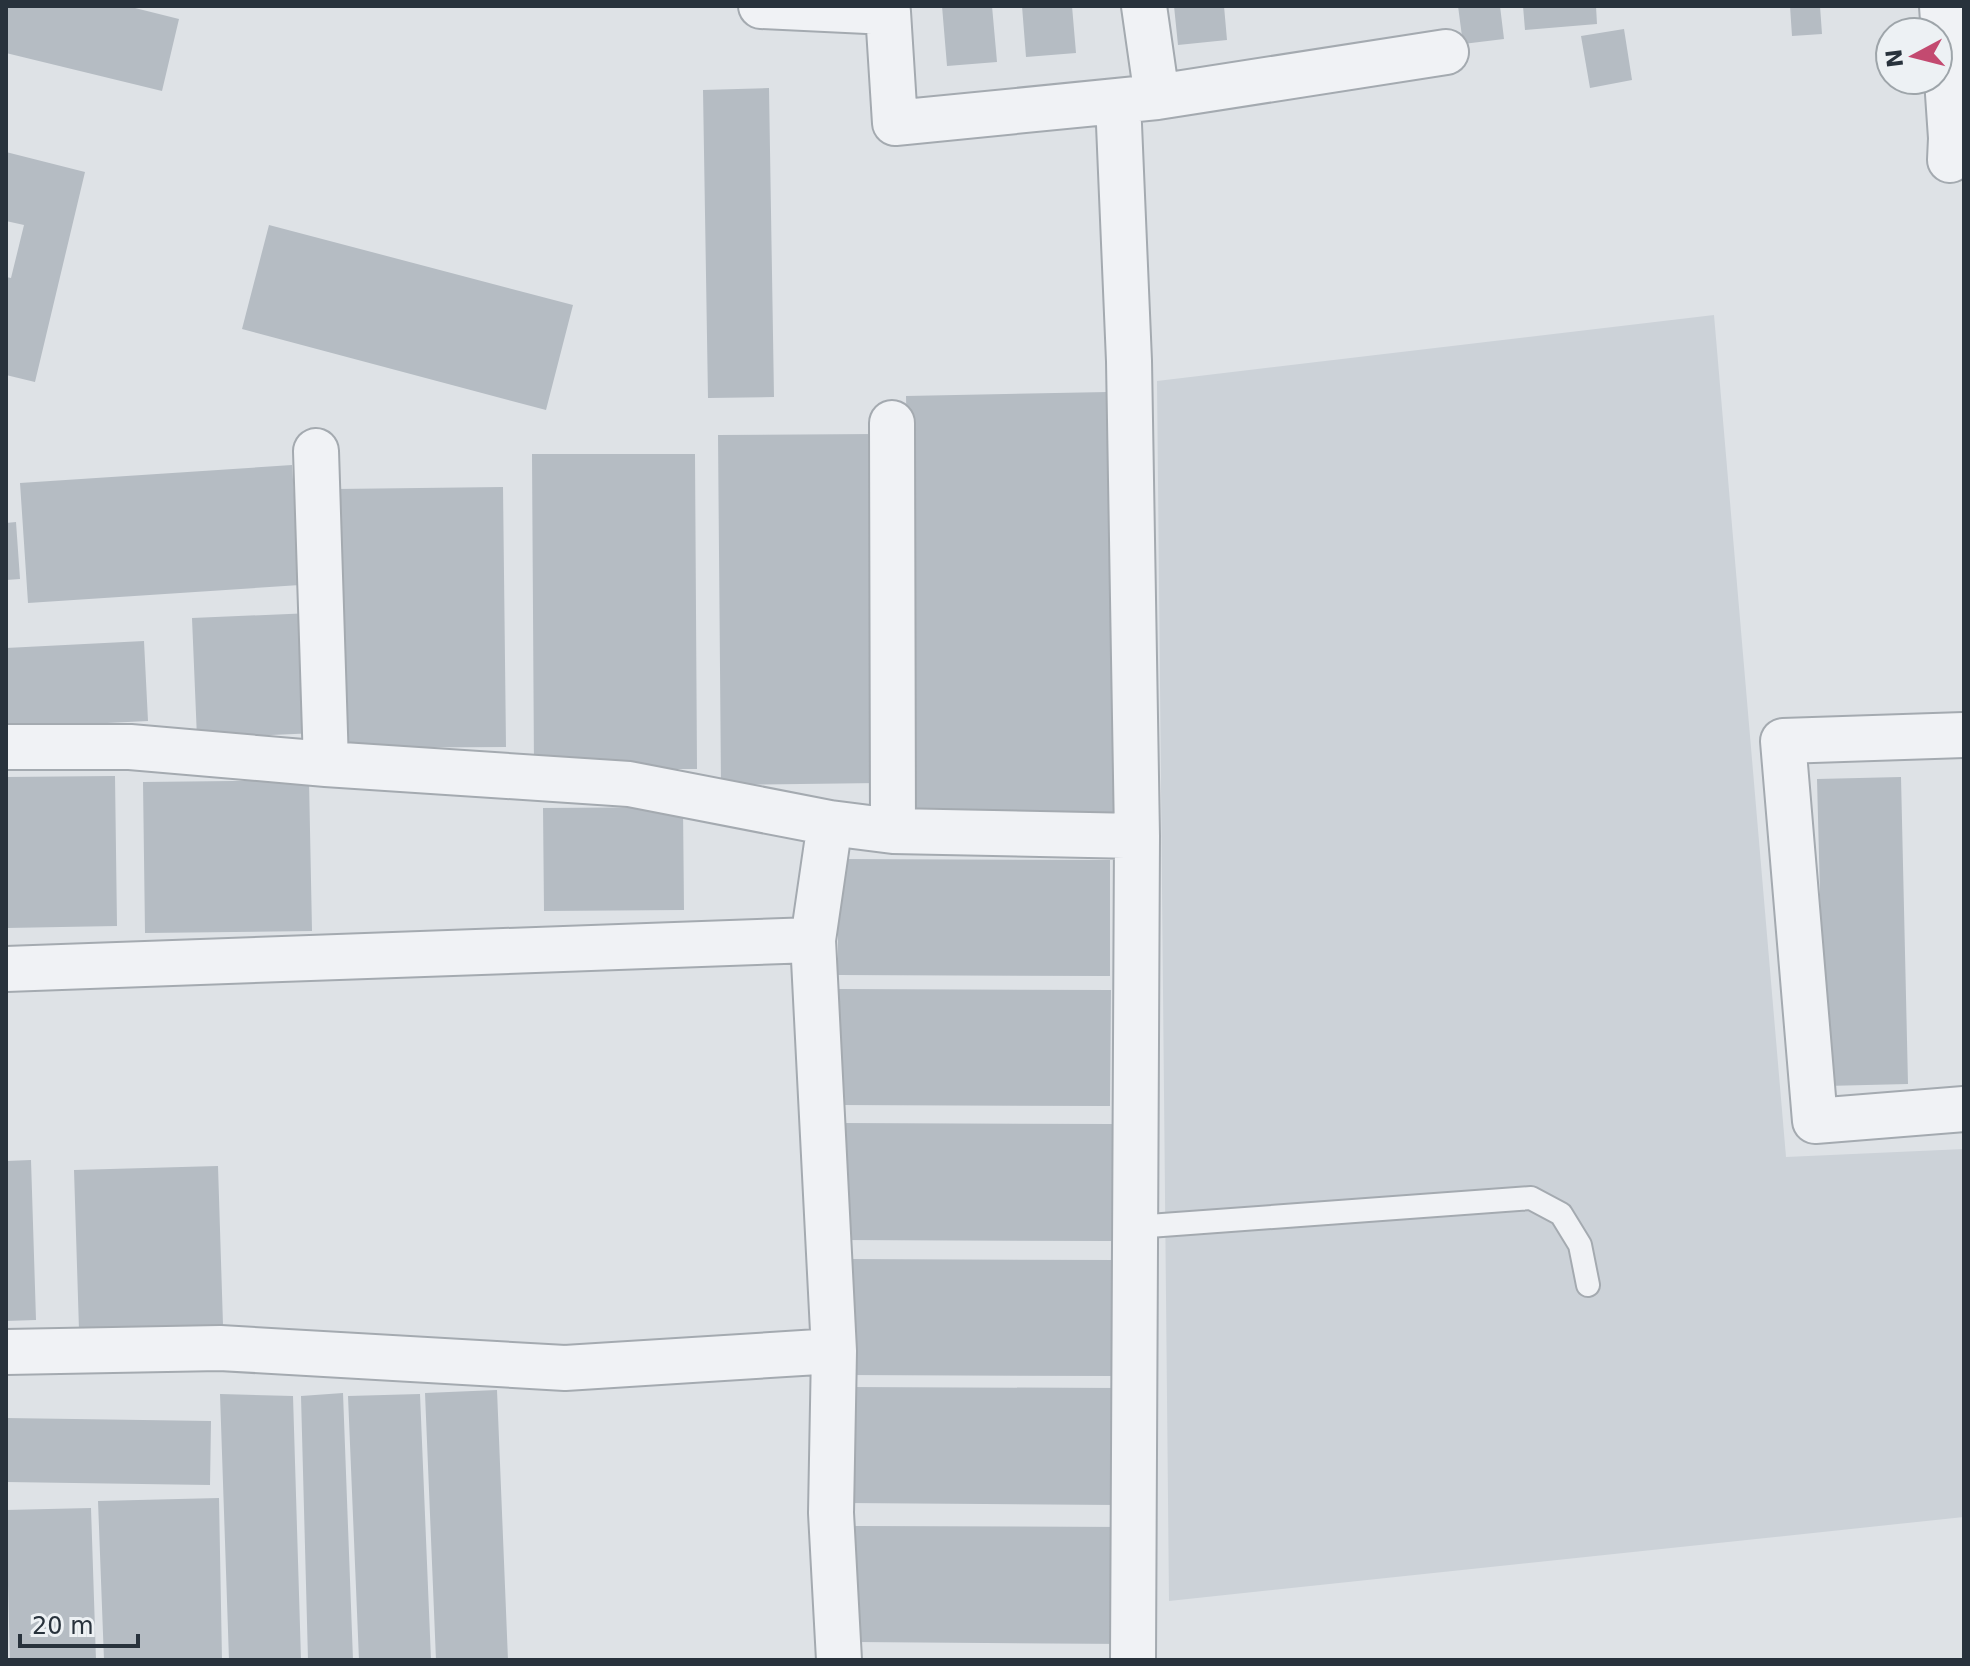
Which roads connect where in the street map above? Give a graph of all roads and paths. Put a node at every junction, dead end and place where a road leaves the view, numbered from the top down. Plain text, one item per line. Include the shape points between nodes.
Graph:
1 (761, 6) edge
2 (1144, 6) edge
3 (1942, 6) edge
4 (887, 9) edge
5 (1446, 52) dead end
6 (1137, 99) junction
7 (1950, 160) dead end
8 (892, 423) dead end
9 (316, 451) dead end
10 (1964, 735) edge
11 (6, 747) edge
12 (326, 764) junction
13 (830, 823) junction
14 (893, 831) junction
15 (1137, 836) junction
16 (813, 940) junction
17 (6, 969) edge
18 (1964, 1109) edge
19 (1135, 1227) junction
20 (1588, 1285) dead end
21 (834, 1351) junction
22 (6, 1352) edge
23 (839, 1660) edge
24 (1133, 1660) edge

1 - 4 street
2 - 6 street
3 - 7 street
4 - 6 street via 895,123
5 - 6 street
6 - 15 street via 1129,361
8 - 14 street
9 - 12 street
10 - 18 street via 1783,741 1815,1121
11 - 12 street via 130,747
12 - 13 street via 629,784
13 - 14 street
13 - 16 street
14 - 15 street
15 - 19 street
16 - 17 street
16 - 21 street
19 - 20 lane via 1531,1198 1561,1214 1580,1245
19 - 24 street
21 - 22 street via 565,1368 220,1348
21 - 23 street via 831,1513

